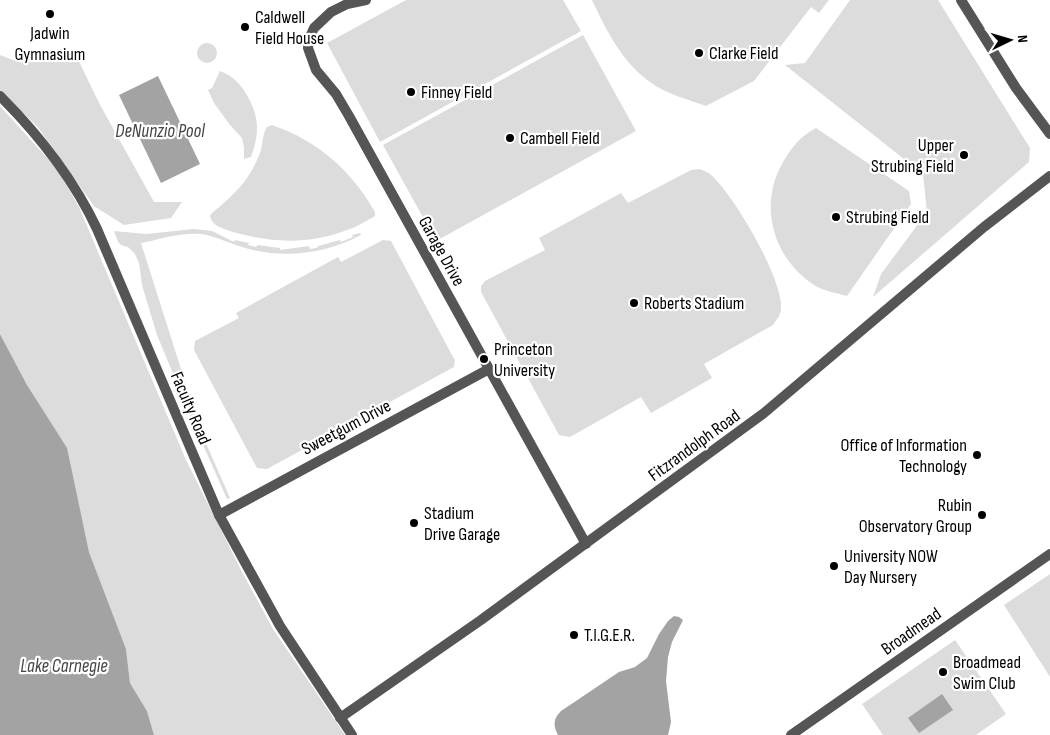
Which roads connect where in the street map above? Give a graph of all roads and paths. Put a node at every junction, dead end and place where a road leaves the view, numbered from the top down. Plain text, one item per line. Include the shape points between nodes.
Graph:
1 (366, 0) edge
2 (961, 0) edge
3 (0, 96) edge
4 (1050, 134) edge
5 (1050, 176) edge
6 (489, 369) junction
7 (219, 515) junction
8 (586, 544) junction
9 (1050, 554) edge
10 (340, 718) junction
11 (352, 735) edge
12 (791, 735) edge

1 - 6 street, Garage Drive via 331,12 314,28 308,48 316,70 349,116
2 - 4 street via 1016,88
3 - 7 street, Faculty Road via 50,152 84,201
5 - 8 street, Fitzrandolph Road via 984,227 764,414
6 - 7 street, Sweetgum Drive
6 - 8 street, Garage Drive
7 - 10 street, Faculty Road via 280,626
8 - 10 street, Fitzrandolph Road
9 - 12 street, Broadmead
10 - 11 street, Faculty Road

